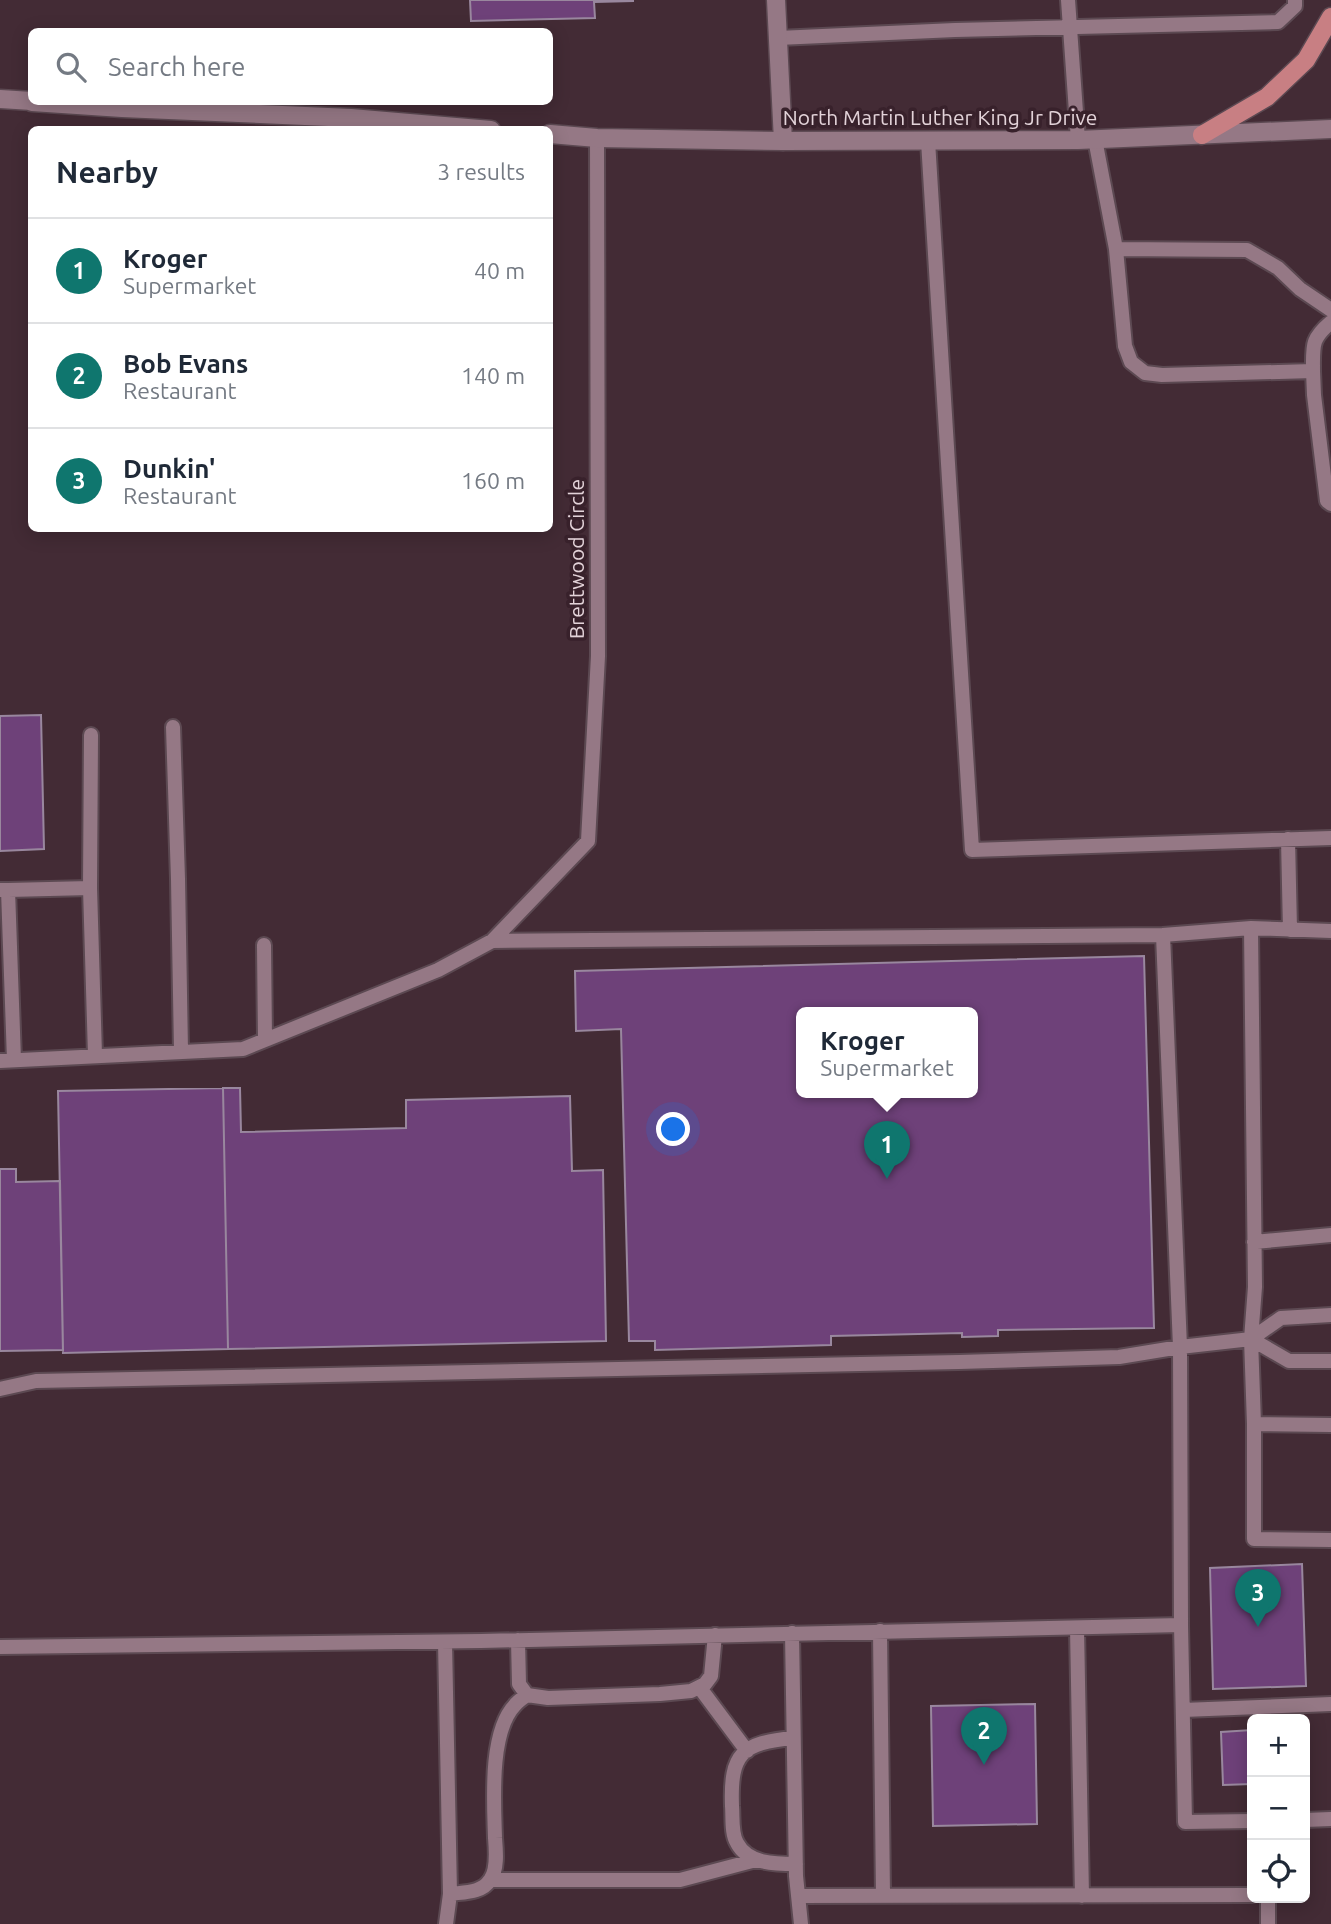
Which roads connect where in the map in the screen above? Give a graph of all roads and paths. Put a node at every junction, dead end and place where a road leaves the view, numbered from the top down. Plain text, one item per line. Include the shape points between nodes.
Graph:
1 (776, 0) edge
2 (1068, 0) edge
3 (1295, 0) edge
4 (1331, 17) edge
5 (1070, 27) junction
6 (778, 38) junction
7 (0, 99) edge
8 (28, 102) edge
9 (77, 105) edge
10 (444, 126) edge
11 (1331, 129) edge
12 (553, 134) edge
13 (1202, 135) junction
14 (597, 138) junction
15 (1086, 140) junction
16 (783, 141) junction
17 (928, 141) junction
18 (1116, 249) junction
19 (1331, 310) edge
20 (1331, 322) edge
21 (1313, 371) junction
22 (1331, 504) edge
23 (173, 727) dead end
24 (91, 735) dead end
25 (1331, 838) edge
26 (1288, 839) junction
27 (89, 888) junction
28 (4, 890) edge
29 (1251, 928) junction
30 (1290, 930) junction
31 (1331, 931) edge
32 (1163, 935) junction
33 (492, 942) junction
34 (264, 945) dead end
35 (265, 1040) junction
36 (181, 1051) junction
37 (95, 1055) junction
38 (7, 1060) edge
39 (1331, 1235) edge
40 (1254, 1242) junction
41 (1331, 1315) edge
42 (1251, 1339) junction
43 (1180, 1347) junction
44 (1331, 1362) edge
45 (0, 1389) edge
46 (1254, 1424) junction
47 (1331, 1424) edge
48 (1331, 1539) edge
49 (1181, 1625) junction
50 (1077, 1628) junction
51 (880, 1631) junction
52 (792, 1633) junction
53 (715, 1635) junction
54 (518, 1640) junction
55 (445, 1642) junction
56 (0, 1647) edge
57 (700, 1688) junction
58 (527, 1695) junction
59 (1331, 1704) edge
60 (1183, 1710) junction
61 (793, 1738) junction
62 (747, 1751) junction
63 (1331, 1819) edge
64 (1310, 1820) edge
65 (1247, 1821) edge
66 (756, 1860) junction
67 (796, 1864) junction
68 (490, 1880) junction
69 (450, 1894) junction
70 (1247, 1895) edge
71 (798, 1896) junction
72 (883, 1896) junction
73 (1082, 1896) junction
74 (1268, 1903) edge
75 (446, 1924) edge
76 (801, 1924) edge
77 (1268, 1924) edge

1 - 6 street
2 - 5 lane
3 - 5 lane via 1295,6 1278,22
4 - 13 main road via 1306,60 1267,97
5 - 6 lane
5 - 15 lane
6 - 16 street
7 - 8 street
9 - 10 street
11 - 13 street, North Martin Luther King Jr Drive
12 - 14 street, North Martin Luther King Jr Drive
13 - 15 street, North Martin Luther King Jr Drive
14 - 16 street, North Martin Luther King Jr Drive
14 - 33 lane, Brettwood Circle via 597,656 588,841
15 - 17 street, North Martin Luther King Jr Drive
15 - 18 lane
16 - 17 street, North Martin Luther King Jr Drive
17 - 26 lane via 972,850
18 - 19 lane via 1247,250
18 - 21 lane via 1125,346 1131,362 1145,373
20 - 21 lane via 1318,333
21 - 22 lane
23 - 36 lane
24 - 27 lane
25 - 26 lane
26 - 30 lane
27 - 28 lane
27 - 37 lane
28 - 38 lane
29 - 30 lane
29 - 32 lane
29 - 40 lane
30 - 31 lane
32 - 33 lane
32 - 43 lane
33 - 35 lane via 439,970
34 - 35 lane
35 - 36 lane via 243,1049
36 - 37 lane
37 - 38 lane
39 - 40 lane
40 - 42 lane
41 - 42 lane via 1281,1318
42 - 43 lane
42 - 44 lane via 1289,1361
42 - 46 lane
43 - 45 lane via 1084,1359 36,1381
43 - 49 lane
46 - 47 lane
46 - 48 lane via 1254,1539
49 - 50 lane
49 - 60 lane
50 - 51 lane
50 - 73 lane
51 - 52 lane
51 - 72 lane
52 - 53 lane
52 - 61 lane
53 - 54 lane
53 - 57 lane via 711,1676
54 - 55 lane
54 - 58 lane via 519,1684
55 - 56 lane
55 - 69 lane
57 - 58 lane via 660,1694
57 - 62 lane
58 - 68 lane via 513,1707 496,1754 496,1847
59 - 60 lane
60 - 65 lane via 1185,1822
61 - 62 lane via 767,1741
61 - 67 lane
62 - 66 lane via 733,1768 733,1826 737,1843
63 - 64 lane
66 - 67 lane
66 - 68 lane via 680,1880
67 - 71 lane
68 - 69 lane via 478,1890
69 - 75 lane
70 - 73 lane
71 - 72 lane
71 - 76 lane
72 - 73 lane
74 - 77 lane

